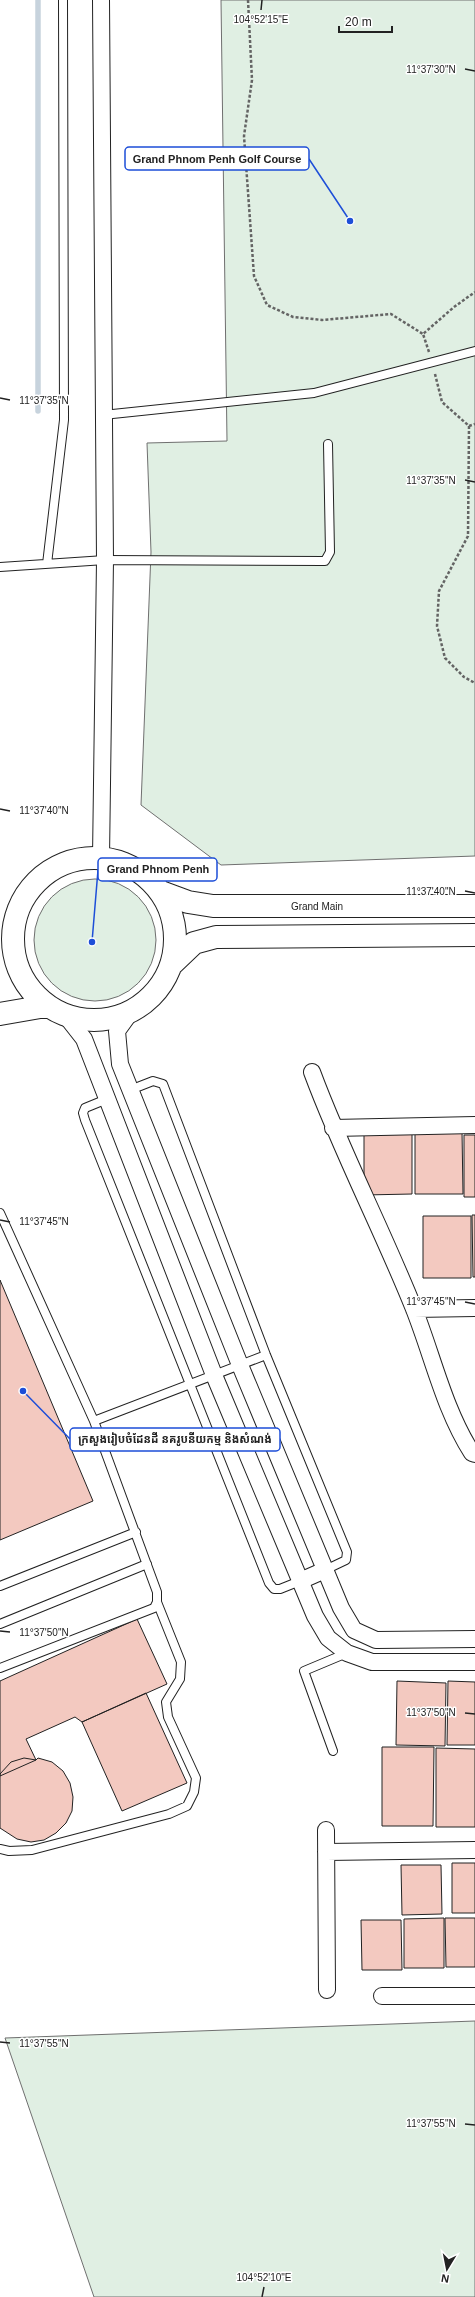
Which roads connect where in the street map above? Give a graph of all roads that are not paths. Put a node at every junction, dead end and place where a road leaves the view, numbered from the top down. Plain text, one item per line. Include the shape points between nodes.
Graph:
1 (63, 0) edge
2 (101, 0) edge
3 (475, 351) edge
4 (103, 415) junction
5 (328, 444) dead end
6 (104, 560) junction
7 (47, 564) junction
8 (0, 567) edge
9 (101, 858) junction
10 (161, 892) junction
11 (475, 906) edge
12 (475, 935) edge
13 (6, 947) edge
14 (173, 963) junction
15 (46, 1006) junction
16 (130, 1013) junction
17 (0, 1014) edge
18 (66, 1016) junction
19 (312, 1072) dead end
20 (130, 1090) junction
21 (107, 1099) junction
22 (475, 1125) edge
23 (333, 1128) junction
24 (0, 1213) edge
25 (475, 1308) edge
26 (414, 1309) junction
27 (266, 1355) junction
28 (240, 1365) junction
29 (214, 1375) junction
30 (190, 1384) junction
31 (94, 1421) junction
32 (475, 1454) edge
33 (136, 1532) junction
34 (147, 1564) junction
35 (325, 1570) junction
36 (300, 1581) junction
37 (0, 1586) edge
38 (157, 1602) junction
39 (0, 1624) edge
40 (361, 1634) junction
41 (475, 1640) edge
42 (347, 1653) junction
43 (475, 1662) edge
44 (0, 1668) edge
45 (333, 1752) dead end
46 (326, 1830) dead end
47 (0, 1849) edge
48 (475, 1850) edge
49 (326, 1852) junction
50 (327, 1990) dead end
51 (382, 1996) dead end
52 (475, 1996) edge

1 - 7 lane via 64,420
2 - 4 street
3 - 4 lane via 314,393
4 - 6 street
5 - 6 lane via 330,552 325,561
6 - 7 lane
6 - 9 street
7 - 8 lane
9 - 10 street via 124,863 144,875
9 - 13 street via 72,861 54,868 36,882 21,901
10 - 11 street, Grand Main via 188,902 213,906
10 - 14 street via 172,912 176,935
12 - 14 street via 216,937 194,943
13 - 15 street via 29,989
14 - 16 street via 160,989 140,1008
15 - 17 street
15 - 18 street
16 - 18 street via 115,1019 92,1021
16 - 20 street via 117,1031 117,1046 120,1064
18 - 21 street via 84,1039
19 - 23 street
20 - 27 lane via 153,1081 163,1084
20 - 28 street
21 - 29 street
21 - 30 lane via 85,1108 85,1120
22 - 23 street
23 - 26 street
24 - 31 lane
25 - 26 street
26 - 32 street via 458,1431
27 - 28 lane
27 - 35 lane via 347,1552 346,1560
28 - 29 lane
28 - 35 street
29 - 30 lane
29 - 36 street
30 - 31 lane
30 - 36 lane via 269,1583 274,1589 280,1589
31 - 33 lane
33 - 34 lane
33 - 37 lane
34 - 38 lane via 157,1592
34 - 39 lane
35 - 36 street
35 - 40 street via 341,1608 354,1630
36 - 42 street via 328,1638
38 - 44 lane via 154,1608
38 - 47 lane via 181,1662 180,1679 166,1702 168,1717 196,1778 194,1792 187,1806 169,1814 32,1850
40 - 41 street via 376,1640
40 - 42 street
42 - 43 street via 372,1662
42 - 45 lane via 304,1671
46 - 49 street
48 - 49 street
49 - 50 street
51 - 52 street

